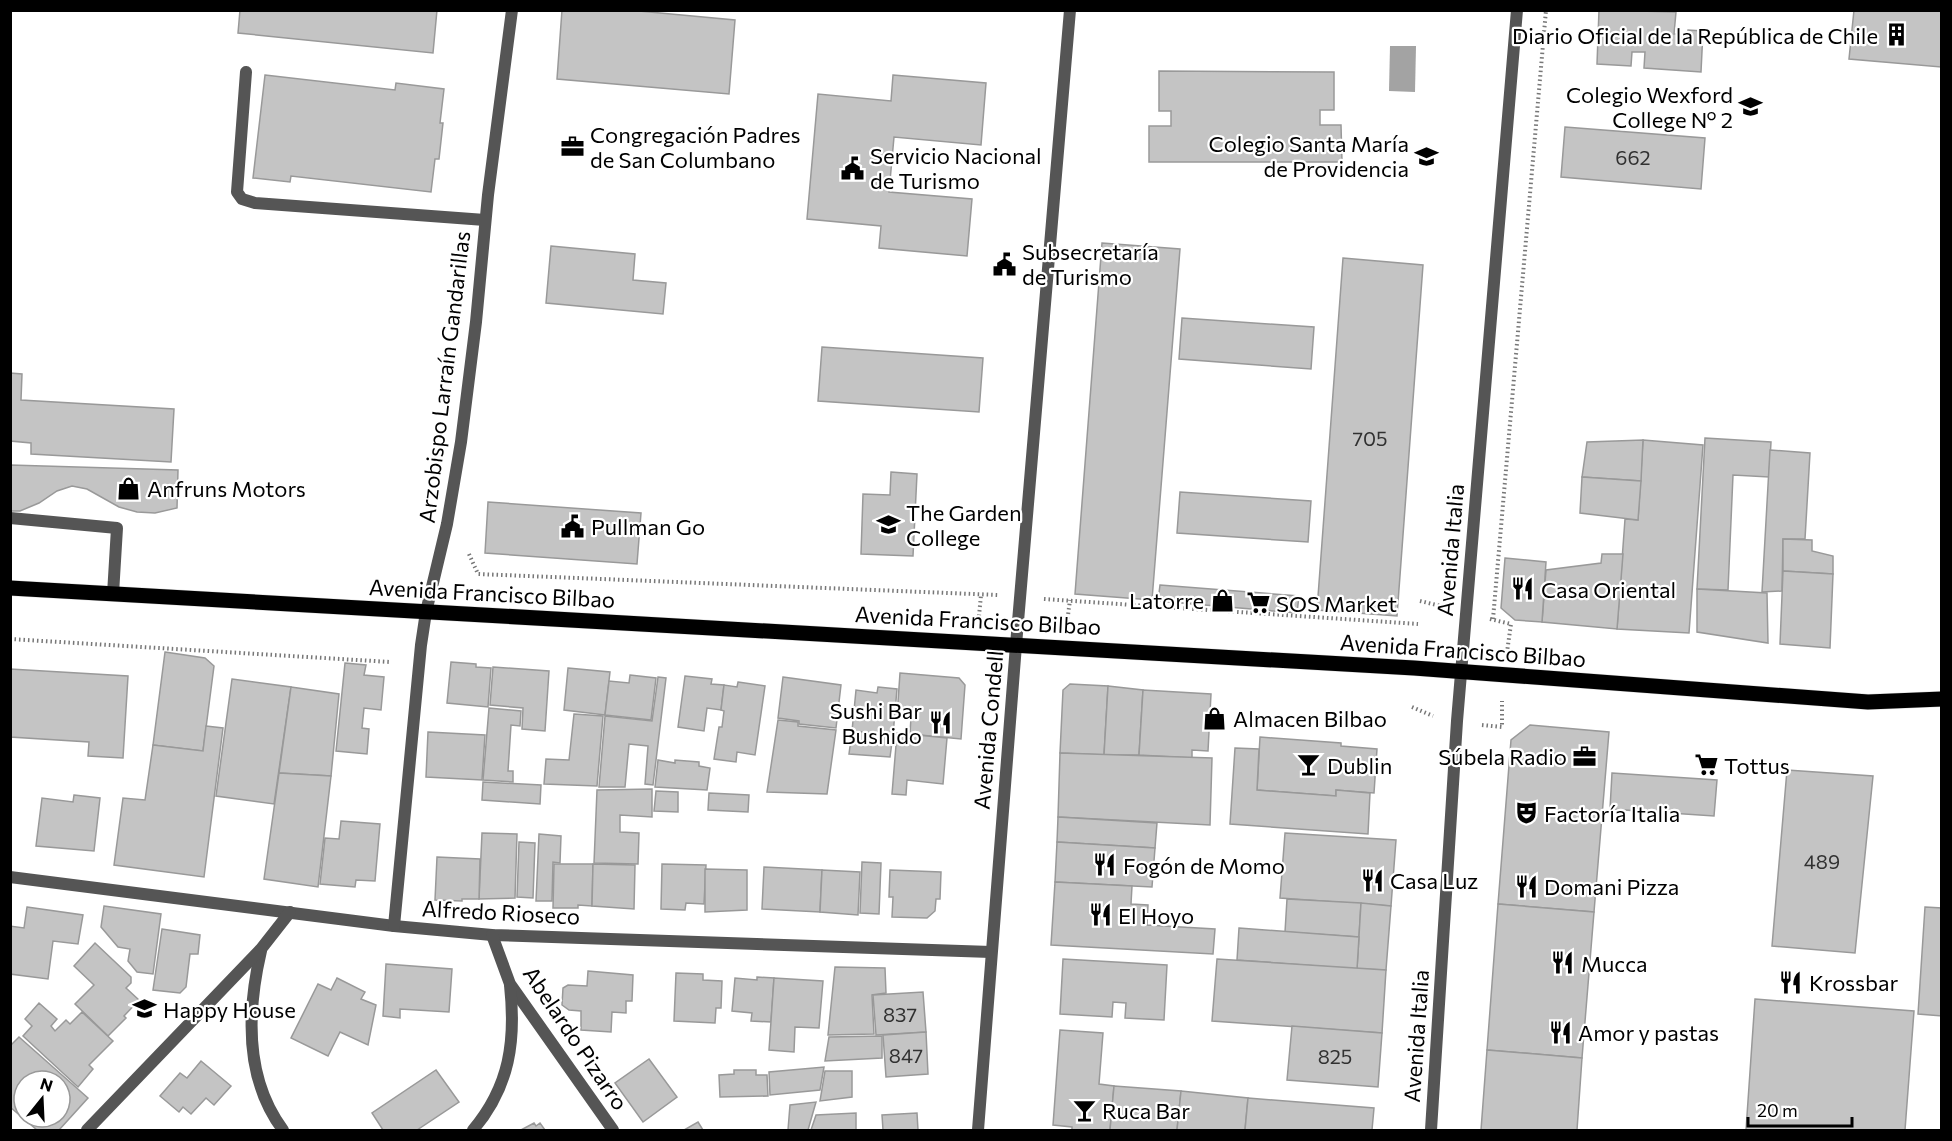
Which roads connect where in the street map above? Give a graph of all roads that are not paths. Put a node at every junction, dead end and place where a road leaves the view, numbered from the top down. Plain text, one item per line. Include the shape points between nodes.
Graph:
1 (512, 10) edge
2 (1070, 10) edge
3 (1517, 10) edge
4 (246, 72) dead end
5 (485, 220) junction
6 (10, 518) edge
7 (10, 588) edge
8 (113, 594) junction
9 (426, 612) junction
10 (1016, 645) junction
11 (1462, 671) junction
12 (1941, 699) edge
13 (10, 877) edge
14 (290, 912) junction
15 (394, 926) junction
16 (492, 935) junction
17 (261, 950) junction
18 (992, 952) junction
19 (510, 984) junction
20 (87, 1131) edge
21 (283, 1131) edge
22 (474, 1131) edge
23 (613, 1131) edge
24 (978, 1131) edge
25 (1431, 1131) edge

1 - 5 street, Arzobispo Larraín Gandarillas
2 - 10 street, Avenida Condell
3 - 11 street, Avenida Italia
4 - 5 street via 237,192 242,199
5 - 9 street, Arzobispo Larraín Gandarillas via 461,442
6 - 8 street via 117,528
7 - 8 main road, Avenida Francisco Bilbao
8 - 9 main road, Avenida Francisco Bilbao
9 - 10 main road, Avenida Francisco Bilbao
9 - 15 street, Arzobispo Larraín Gandarillas
10 - 11 main road, Avenida Francisco Bilbao
10 - 18 street, Avenida Condell
11 - 12 main road, Avenida Francisco Bilbao via 1868,702
11 - 25 street, Avenida Italia
13 - 14 street, Alfredo Rioseco
14 - 15 street, Alfredo Rioseco
14 - 17 street
15 - 16 street, Alfredo Rioseco
16 - 18 street, Alfredo Rioseco
16 - 19 street, Abelardo Pizarro
17 - 20 street
17 - 21 street via 253,991 252,1050 262,1092
18 - 24 street, Avenida Condell
19 - 22 street via 511,1044 507,1069 493,1104
19 - 23 street, Abelardo Pizarro

